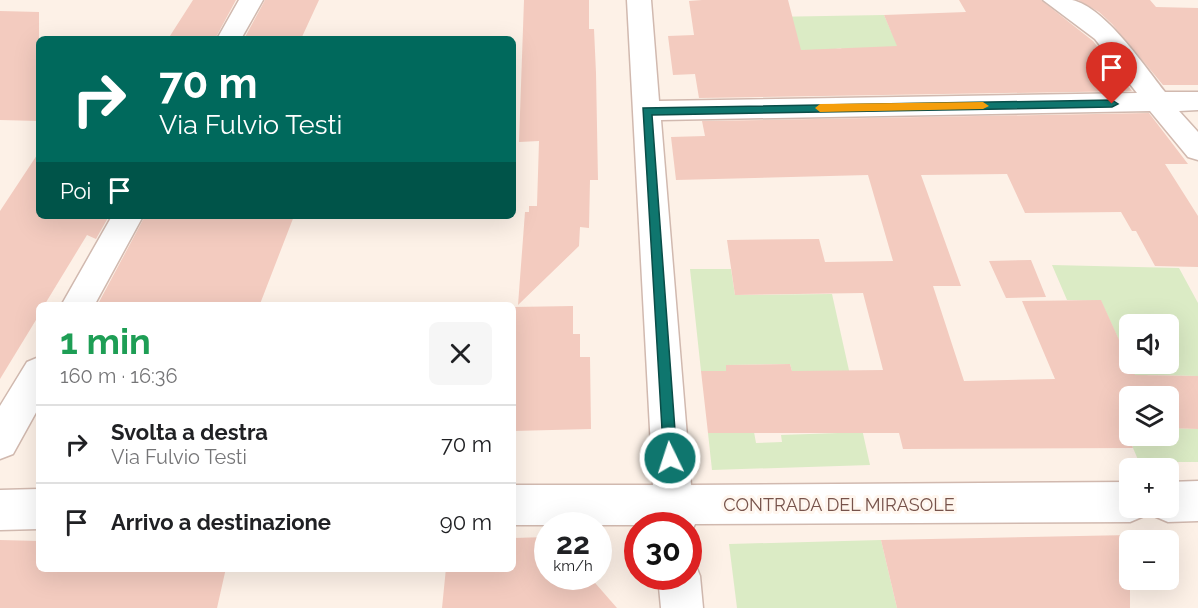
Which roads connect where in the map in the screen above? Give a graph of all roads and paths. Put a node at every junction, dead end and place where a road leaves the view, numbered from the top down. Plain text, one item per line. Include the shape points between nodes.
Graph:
1 (251, 0) edge
2 (639, 0) edge
3 (1055, 0) edge
4 (231, 36) edge
5 (1198, 101) edge
6 (1159, 103) junction
7 (646, 111) junction
8 (1198, 150) edge
9 (126, 219) edge
10 (79, 302) edge
11 (36, 378) edge
12 (0, 441) edge
13 (1198, 501) edge
14 (1119, 502) edge
15 (1179, 502) edge
16 (516, 505) edge
17 (36, 509) edge
18 (0, 510) edge
19 (626, 512) edge
20 (674, 512) edge
21 (702, 514) edge
22 (680, 590) edge
23 (682, 608) edge

1 - 4 street
2 - 7 street
3 - 6 street via 1101,27 1127,56
5 - 6 street
6 - 7 street
6 - 8 street
7 - 20 street
9 - 10 street
11 - 12 street
13 - 15 street
14 - 21 street, CONTRADA DEL MIRASOLE
16 - 19 street, CONTRADA DEL MIRASOLE
17 - 18 street
22 - 23 street

